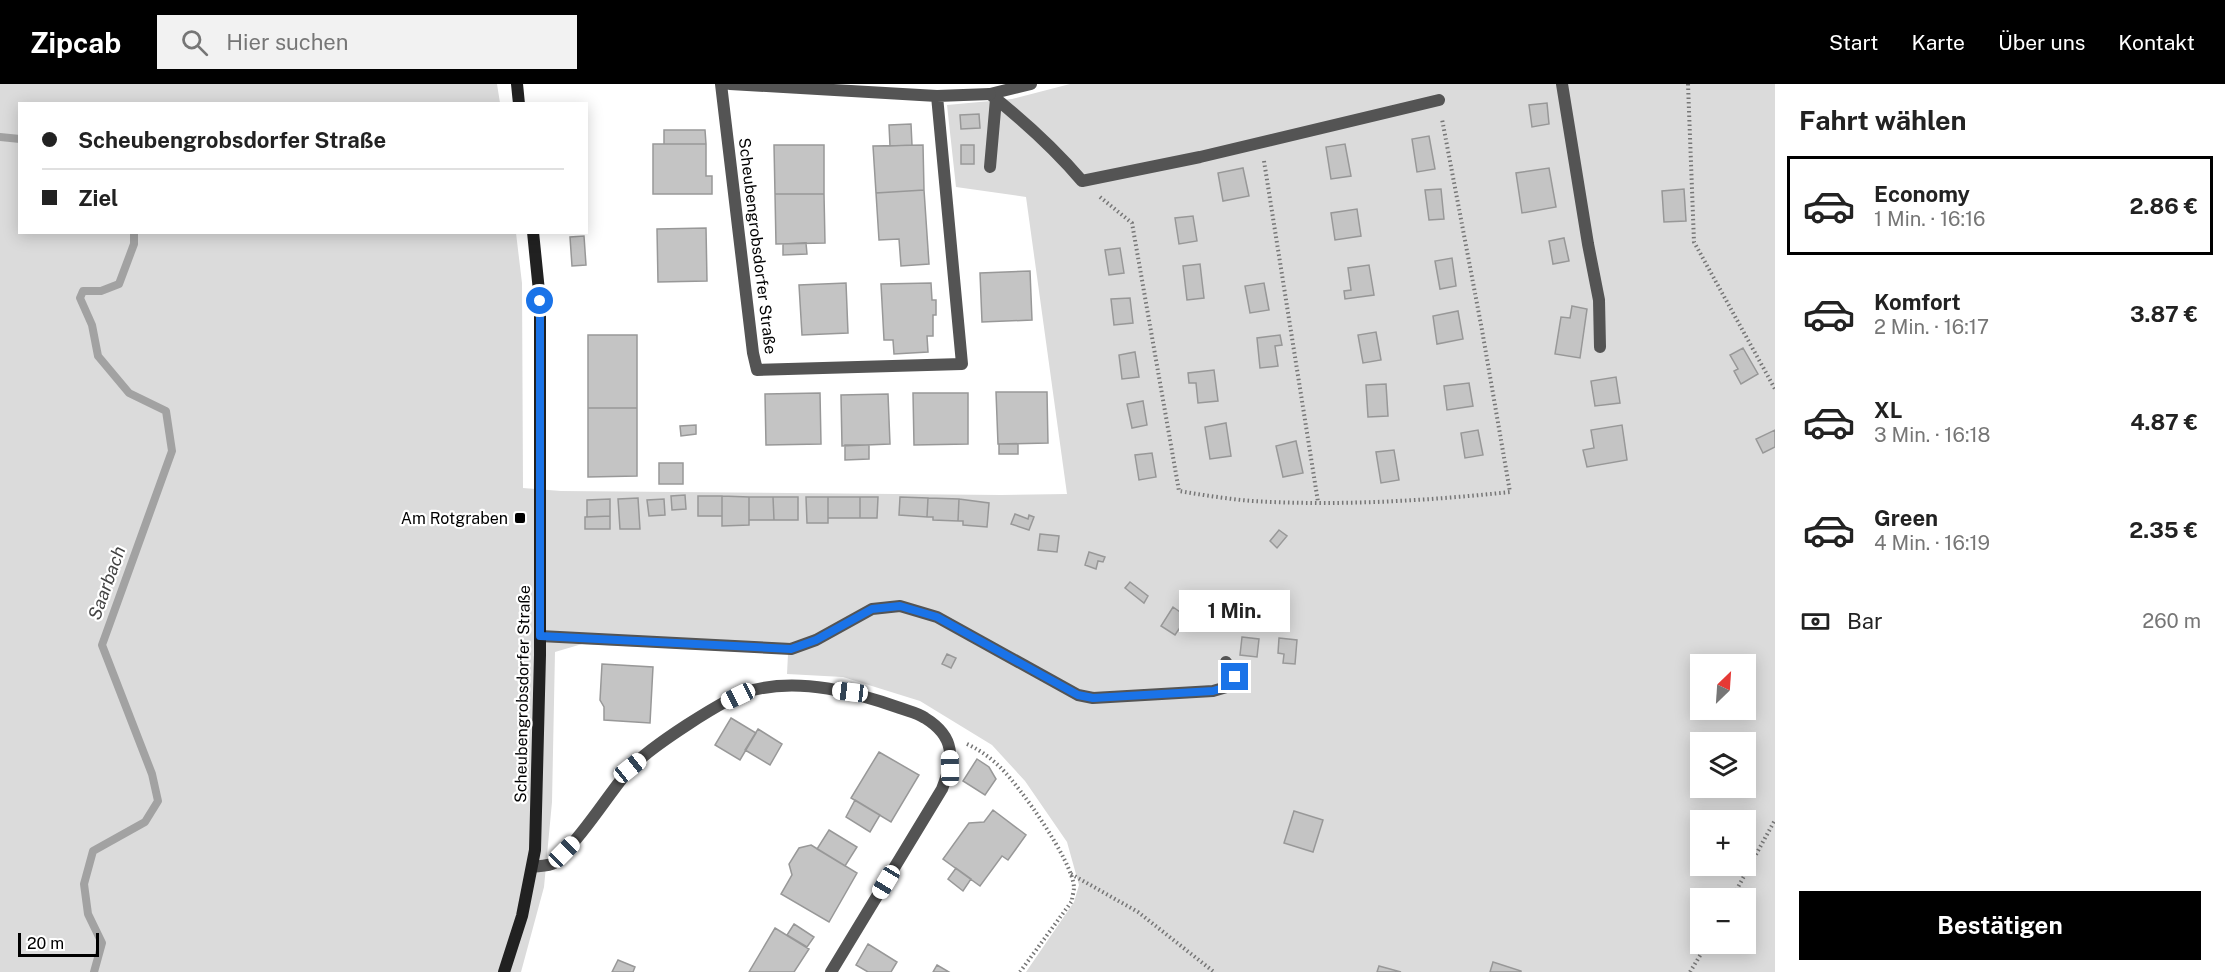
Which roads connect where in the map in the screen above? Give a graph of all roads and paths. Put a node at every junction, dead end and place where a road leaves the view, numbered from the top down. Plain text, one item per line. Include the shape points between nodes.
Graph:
1 (517, 84) edge
2 (721, 84) edge
3 (730, 84) edge
4 (1031, 84) edge
5 (1562, 84) edge
6 (1688, 84) edge
7 (849, 88) edge
8 (937, 96) junction
9 (993, 96) junction
10 (1439, 100) joint
11 (519, 102) edge
12 (1261, 142) junction
13 (990, 167) dead end
14 (1082, 181) junction
15 (533, 234) edge
16 (1600, 347) dead end
17 (1775, 388) edge
18 (1318, 502) junction
19 (540, 636) junction
20 (1226, 662) dead end
21 (944, 735) junction
22 (1775, 820) edge
23 (532, 867) junction
24 (1070, 873) junction
25 (1738, 888) edge
26 (1701, 954) edge
27 (504, 972) edge
28 (831, 972) edge
29 (1020, 972) edge
30 (1214, 972) edge
31 (1690, 972) edge

1 - 11 main road
2 - 8 street, Scheubengrobsdorfer Straße via 757,370 962,364
3 - 7 street
4 - 9 street
5 - 16 street via 1599,300
6 - 17 path via 1694,242
7 - 8 street
8 - 9 street
9 - 13 street
9 - 14 street via 1057,152
10 - 12 street
10 - 18 path via 1510,492 1441,499
12 - 14 street
12 - 18 path
14 - 18 path via 1132,223 1179,491 1250,501
15 - 19 main road, Scheubengrobsdorfer Straße via 540,301
19 - 20 street via 791,649 872,609 900,606 937,617 1078,695 1093,698 1213,691 1230,686 1235,677
19 - 23 main road, Scheubengrobsdorfer Straße via 536,850
21 - 23 street via 925,718 850,692 806,687 752,690 699,718 652,750 630,768 575,842 554,863
21 - 24 path via 983,752 1002,768 1045,827
21 - 28 street via 950,747 950,768 942,789
22 - 25 path
23 - 27 main road, Scheubengrobsdorfer Straße
24 - 29 path via 1072,901
24 - 30 path via 1138,912
26 - 31 path

